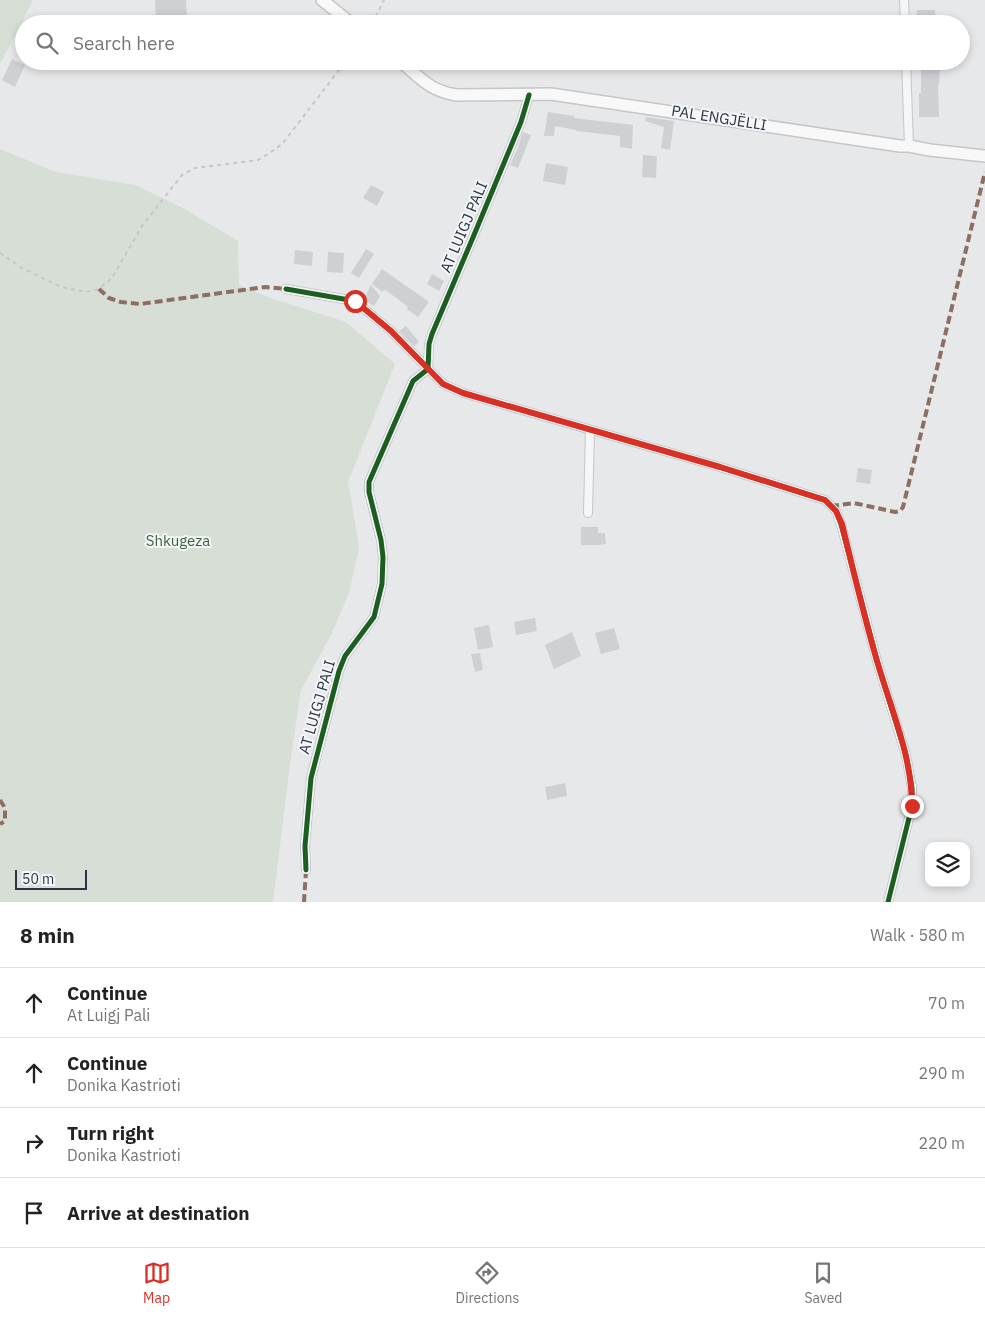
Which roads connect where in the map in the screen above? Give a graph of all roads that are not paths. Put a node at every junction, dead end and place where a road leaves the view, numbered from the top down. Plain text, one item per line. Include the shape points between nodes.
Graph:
1 (322, 0) edge
2 (904, 0) edge
3 (341, 15) edge
4 (905, 15) edge
5 (410, 70) edge
6 (906, 70) edge
7 (529, 95) junction
8 (909, 146) junction
9 (985, 156) edge
10 (286, 289) dead end
11 (428, 369) junction
12 (590, 430) junction
13 (588, 513) dead end
14 (306, 870) dead end
15 (888, 902) edge

1 - 3 main road
2 - 4 street
5 - 7 main road, PAL ENGJËLLI via 432,88 444,93
6 - 8 street
7 - 8 main road, PAL ENGJËLLI via 573,96
7 - 11 street, AT LUIGJ PALI via 521,122 432,334
8 - 9 main road, PAL ENGJËLLI
10 - 11 street via 355,301 391,331
11 - 12 street via 443,384 463,393
11 - 14 street, AT LUIGJ PALI via 413,381 369,482 381,540 382,584 374,617 345,656 339,671 311,778
12 - 13 street
12 - 15 street via 825,500 836,511 906,755 912,788 912,806

